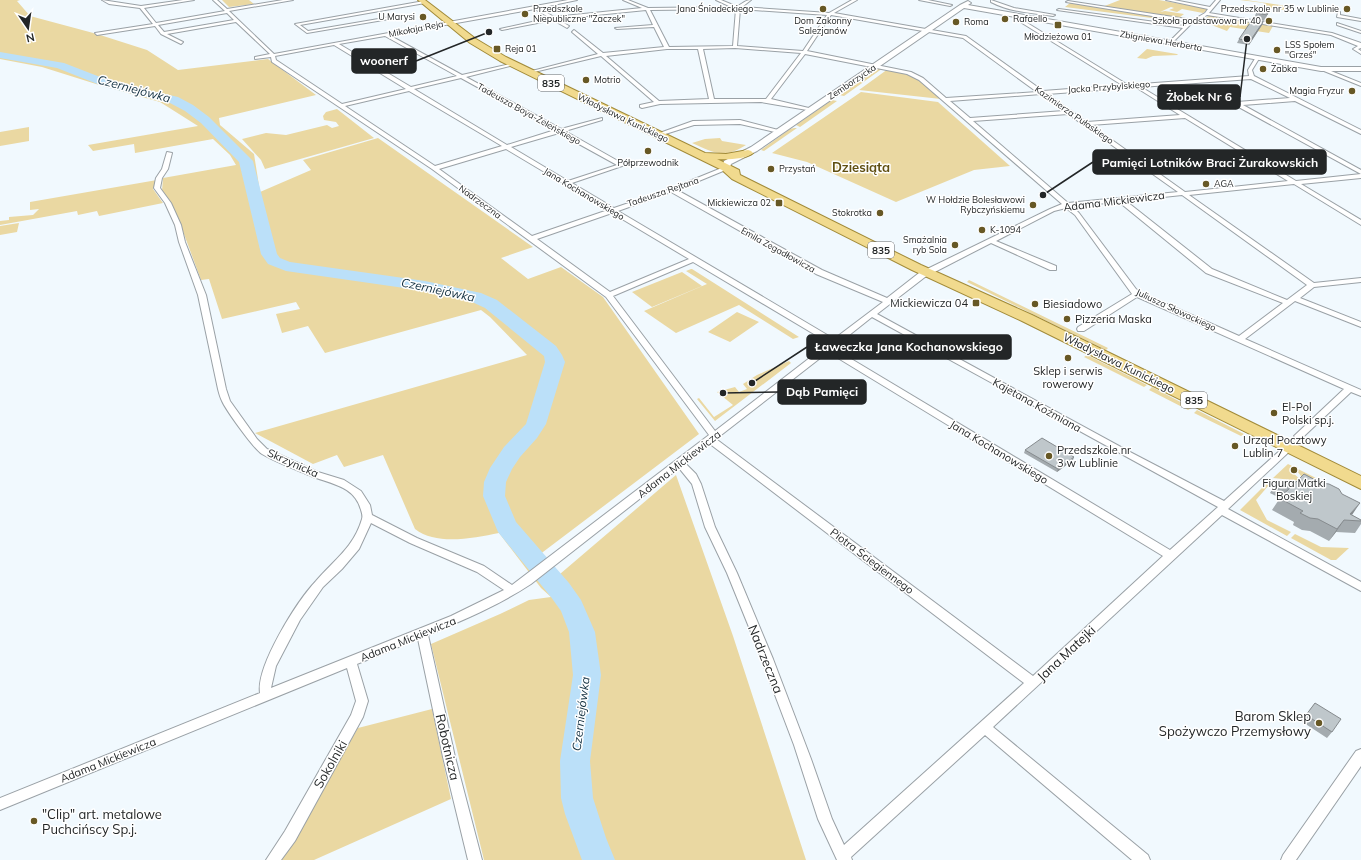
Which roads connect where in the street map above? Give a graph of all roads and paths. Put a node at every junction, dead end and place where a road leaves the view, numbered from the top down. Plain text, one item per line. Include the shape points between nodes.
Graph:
1 (104, 0) edge
2 (192, 0) edge
3 (215, 0) edge
4 (291, 0) edge
5 (575, 0) edge
6 (625, 0) edge
7 (718, 0) edge
8 (749, 0) edge
9 (855, 0) edge
10 (921, 0) edge
11 (972, 0) edge
12 (1168, 0) edge
13 (1218, 0) edge
14 (422, 1) edge
15 (992, 1) dead end
16 (1069, 1) edge
17 (1106, 2) dead end
18 (950, 5) dead end
19 (1025, 5) dead end
20 (732, 6) dead end
21 (962, 6) junction
22 (1096, 6) junction
23 (141, 7) junction
24 (535, 7) junction
25 (738, 8) junction
26 (1211, 8) junction
27 (384, 9) junction
28 (647, 9) junction
29 (983, 10) junction
30 (1059, 10) junction
31 (227, 11) junction
32 (956, 11) junction
33 (1035, 11) junction
34 (1339, 13) dead end
35 (830, 14) junction
36 (1206, 14) junction
37 (1053, 15) junction
38 (1022, 17) junction
39 (555, 18) junction
40 (1361, 20) edge
41 (237, 21) junction
42 (1046, 21) junction
43 (1192, 21) junction
44 (450, 23) junction
45 (155, 24) junction
46 (1338, 24) dead end
47 (567, 26) dead end
48 (656, 26) junction
49 (1186, 27) junction
50 (617, 28) dead end
51 (502, 29) dead end
52 (927, 30) junction
53 (574, 31) dead end
54 (1361, 32) edge
55 (163, 33) junction
56 (97, 34) dead end
57 (386, 35) junction
58 (181, 43) dead end
59 (1172, 43) junction
60 (335, 44) junction
61 (1361, 45) edge
62 (700, 47) junction
63 (735, 47) junction
64 (667, 48) junction
65 (804, 52) junction
66 (1361, 53) edge
67 (273, 55) junction
68 (600, 55) junction
69 (257, 58) dead end
70 (1258, 58) junction
71 (512, 64) junction
72 (876, 66) junction
73 (1361, 69) edge
74 (1326, 70) junction
75 (530, 72) junction
76 (461, 77) junction
77 (1252, 77) junction
78 (1361, 85) edge
79 (1127, 86) junction
80 (409, 89) junction
81 (1042, 92) junction
82 (1296, 99) junction
83 (768, 100) junction
84 (944, 100) junction
85 (712, 101) junction
86 (657, 102) junction
87 (341, 106) junction
88 (642, 106) dead end
89 (811, 110) junction
90 (1070, 112) junction
91 (1185, 116) junction
92 (600, 119) dead end
93 (968, 120) junction
94 (1087, 124) junction
95 (559, 131) junction
96 (779, 131) junction
97 (1361, 132) edge
98 (657, 135) junction
99 (506, 147) junction
100 (169, 153) dead end
101 (748, 153) junction
102 (700, 155) junction
103 (434, 168) junction
104 (726, 168) junction
105 (1361, 172) edge
106 (1361, 176) edge
107 (1295, 182) junction
108 (567, 183) junction
109 (672, 190) junction
110 (1184, 193) junction
111 (1120, 199) junction
112 (1067, 205) junction
113 (611, 210) junction
114 (1361, 223) edge
115 (532, 239) junction
116 (991, 241) junction
117 (694, 260) junction
118 (1053, 268) dead end
119 (931, 270) junction
120 (1361, 280) edge
121 (1312, 285) junction
122 (1137, 294) junction
123 (609, 295) junction
124 (1291, 300) junction
125 (888, 302) junction
126 (872, 314) junction
127 (1361, 325) edge
128 (1081, 329) dead end
129 (1240, 339) junction
130 (831, 346) junction
131 (1350, 388) junction
132 (1361, 393) edge
133 (1299, 436) dead end
134 (712, 438) junction
135 (1289, 447) junction
136 (679, 463) junction
137 (1361, 483) edge
138 (1223, 508) junction
139 (368, 518) junction
140 (1171, 556) junction
141 (1361, 587) edge
142 (512, 591) junction
143 (422, 633) junction
144 (351, 662) junction
145 (1033, 684) junction
146 (266, 696) junction
147 (984, 728) junction
148 (1361, 755) edge
149 (0, 804) edge
150 (844, 858) edge
151 (273, 860) edge
152 (475, 860) edge
153 (1143, 860) edge
154 (1288, 860) edge

1 - 23 street
2 - 23 street
3 - 31 street, Nadrzeczna
4 - 31 street
5 - 24 street, Mikołaja Reja
6 - 28 street
7 - 20 street
8 - 25 street
9 - 35 street
10 - 18 street
11 - 21 street, Zemborzycka
12 - 26 street
13 - 26 street
14 - 27 street
14 - 44 main road, Władysława Kunickiego / 835
15 - 33 street via 1007,8
16 - 22 street
16 - 30 street
17 - 22 street
19 - 33 street
21 - 29 street, Zbigniewa Herberta
21 - 32 street, Zemborzycka
22 - 43 street
23 - 45 street
24 - 39 street
24 - 44 street, Mikołaja Reja
25 - 28 street, Jana Śniadeckiego
25 - 35 street, Jana Śniadeckiego
25 - 63 street
26 - 36 street
27 - 27 street via 395,17 307,32 297,24
28 - 39 street, Jana Śniadeckiego
28 - 48 street
29 - 32 street
29 - 38 street, Zbigniewa Herberta
30 - 37 street
30 - 49 street
31 - 41 street, Nadrzeczna
31 - 45 street
32 - 52 street, Zemborzycka
33 - 37 street
34 - 40 street via 1338,16 1341,17
35 - 52 street, Jana Śniadeckiego
35 - 65 street
36 - 43 street
36 - 61 street via 1317,32 1314,37
37 - 42 street
38 - 42 street, Zbigniewa Herberta
38 - 79 street via 1023,22
39 - 47 street
39 - 51 street, Jana Śniadeckiego
41 - 55 street
41 - 67 street, Nadrzeczna
42 - 59 street, Zbigniewa Herberta
43 - 49 street
44 - 57 street, Mikołaja Reja
44 - 71 main road, Władysława Kunickiego / 835
45 - 55 street
45 - 56 street
46 - 54 street
48 - 50 street
48 - 64 street
49 - 59 street
52 - 72 street, Zemborzycka
52 - 81 street, Kazimierza Pułaskiego via 966,38
53 - 68 street
55 - 58 street
57 - 60 street, Mikołaja Reja
57 - 76 street, Tadeusza Boya-Żeleńskiego
59 - 70 street, Zbigniewa Herberta
60 - 67 street, Mikołaja Reja
60 - 80 street, Jana Kochanowskiego
61 - 66 street via 1355,48
62 - 63 street, Juliusza Słowackiego
62 - 64 street, Juliusza Słowackiego
62 - 85 street
63 - 65 street, Juliusza Słowackiego
64 - 68 street, Juliusza Słowackiego
65 - 72 street, Juliusza Słowackiego
65 - 83 street
67 - 69 street, Mikołaja Reja
67 - 87 street, Nadrzeczna via 274,61
68 - 75 street, Juliusza Słowackiego
68 - 86 street
70 - 74 street, Zbigniewa Herberta
70 - 77 street via 1250,70
71 - 75 main road, Władysława Kunickiego / 835
71 - 76 street
72 - 84 street, Juliusza Słowackiego via 917,77
72 - 89 street, Zemborzycka
73 - 74 street, Zbigniewa Herberta
74 - 78 street
75 - 98 main road, Władysława Kunickiego / 835
76 - 80 street
76 - 95 street, Tadeusza Boya-Żeleńskiego
77 - 79 street, Jacka Przybylskiego
77 - 82 street
79 - 81 street, Jacka Przybylskiego
79 - 91 street via 1138,87
80 - 87 street
80 - 99 street, Jana Kochanowskiego
81 - 84 street, Jacka Przybylskiego
81 - 90 street, Kazimierza Pułaskiego
82 - 97 street
82 - 105 street via 1237,104
83 - 85 street
83 - 89 street
84 - 93 street, Juliusza Słowackiego
85 - 86 street
86 - 88 street
87 - 103 street, Nadrzeczna
89 - 96 street, Zemborzycka
90 - 93 street
90 - 94 street, Kazimierza Pułaskiego
91 - 94 street
91 - 107 street
92 - 95 street
93 - 112 street, Juliusza Słowackiego
94 - 110 street, Kazimierza Pułaskiego
95 - 99 street
95 - 108 street, Tadeusza Boya-Żeleńskiego via 622,165
96 - 98 street via 740,122 693,123
96 - 101 street, Zemborzycka
98 - 102 main road, Władysława Kunickiego / 835
99 - 103 street
99 - 108 street, Jana Kochanowskiego
100 - 139 street, Skrzynicka via 157,188 168,203 178,225 202,295 226,402 264,451 315,474 341,482 358,493 365,505
101 - 102 main road via 726,157
101 - 104 street, Zemborzycka via 737,164
102 - 104 main road, Władysława Kunickiego / 835
103 - 115 street, Nadrzeczna
104 - 109 street, Tadeusza Rejtana
104 - 119 main road, Władysława Kunickiego / 835 via 736,177
106 - 107 street, Adama Mickiewicza
107 - 110 street, Adama Mickiewicza
107 - 114 street
108 - 113 street, Jana Kochanowskiego
109 - 113 street, Tadeusza Rejtana
109 - 125 street, Emila Zegadłowicza via 819,272
110 - 111 street, Adama Mickiewicza
110 - 121 street, Kazimierza Pułaskiego
111 - 112 street, Adama Mickiewicza
111 - 124 street via 1209,271
112 - 116 street, Adama Mickiewicza
112 - 122 street, Juliusza Słowackiego via 1077,214
113 - 115 street, Tadeusza Rejtana
113 - 117 street, Jana Kochanowskiego
115 - 123 street, Nadrzeczna
116 - 118 street
116 - 119 street, Adama Mickiewicza
117 - 123 street
117 - 130 street, Jana Kochanowskiego
119 - 125 street, Adama Mickiewicza
119 - 135 main road, Władysława Kunickiego / 835 via 980,298 1027,318
120 - 121 street
121 - 124 street
122 - 128 street
122 - 129 street, Juliusza Słowackiego
123 - 134 street, Nadrzeczna
124 - 127 street
124 - 129 street
125 - 126 street, Adama Mickiewicza
126 - 130 street, Adama Mickiewicza
126 - 138 street, Kajetana Koźmiana via 1193,489
129 - 131 street, Juliusza Słowackiego
130 - 134 street, Adama Mickiewicza
130 - 140 street, Jana Kochanowskiego
131 - 132 street, Juliusza Słowackiego
131 - 133 street
134 - 136 street, Adama Mickiewicza
134 - 145 street, Piotra Ściegiennego
135 - 137 main road, Władysława Kunickiego / 835
135 - 138 street, Jana Matejki
136 - 142 street, Adama Mickiewicza
136 - 150 street, Nadrzeczna via 697,483 710,526 801,745 822,809
138 - 140 street, Jana Matejki
138 - 141 street, Kajetana Koźmiana
139 - 142 street via 462,560 498,579
139 - 146 street via 356,546 319,584 283,639 270,666
140 - 145 street, Jana Matejki
142 - 143 street, Adama Mickiewicza via 470,613
143 - 144 street, Adama Mickiewicza
143 - 152 street, Robotnicza
144 - 146 street, Adama Mickiewicza
144 - 151 street, Sokolniki via 362,701 357,718 290,836
145 - 147 street, Jana Matejki
146 - 149 street, Adama Mickiewicza
147 - 150 street, Jana Matejki
147 - 153 street
148 - 154 street

